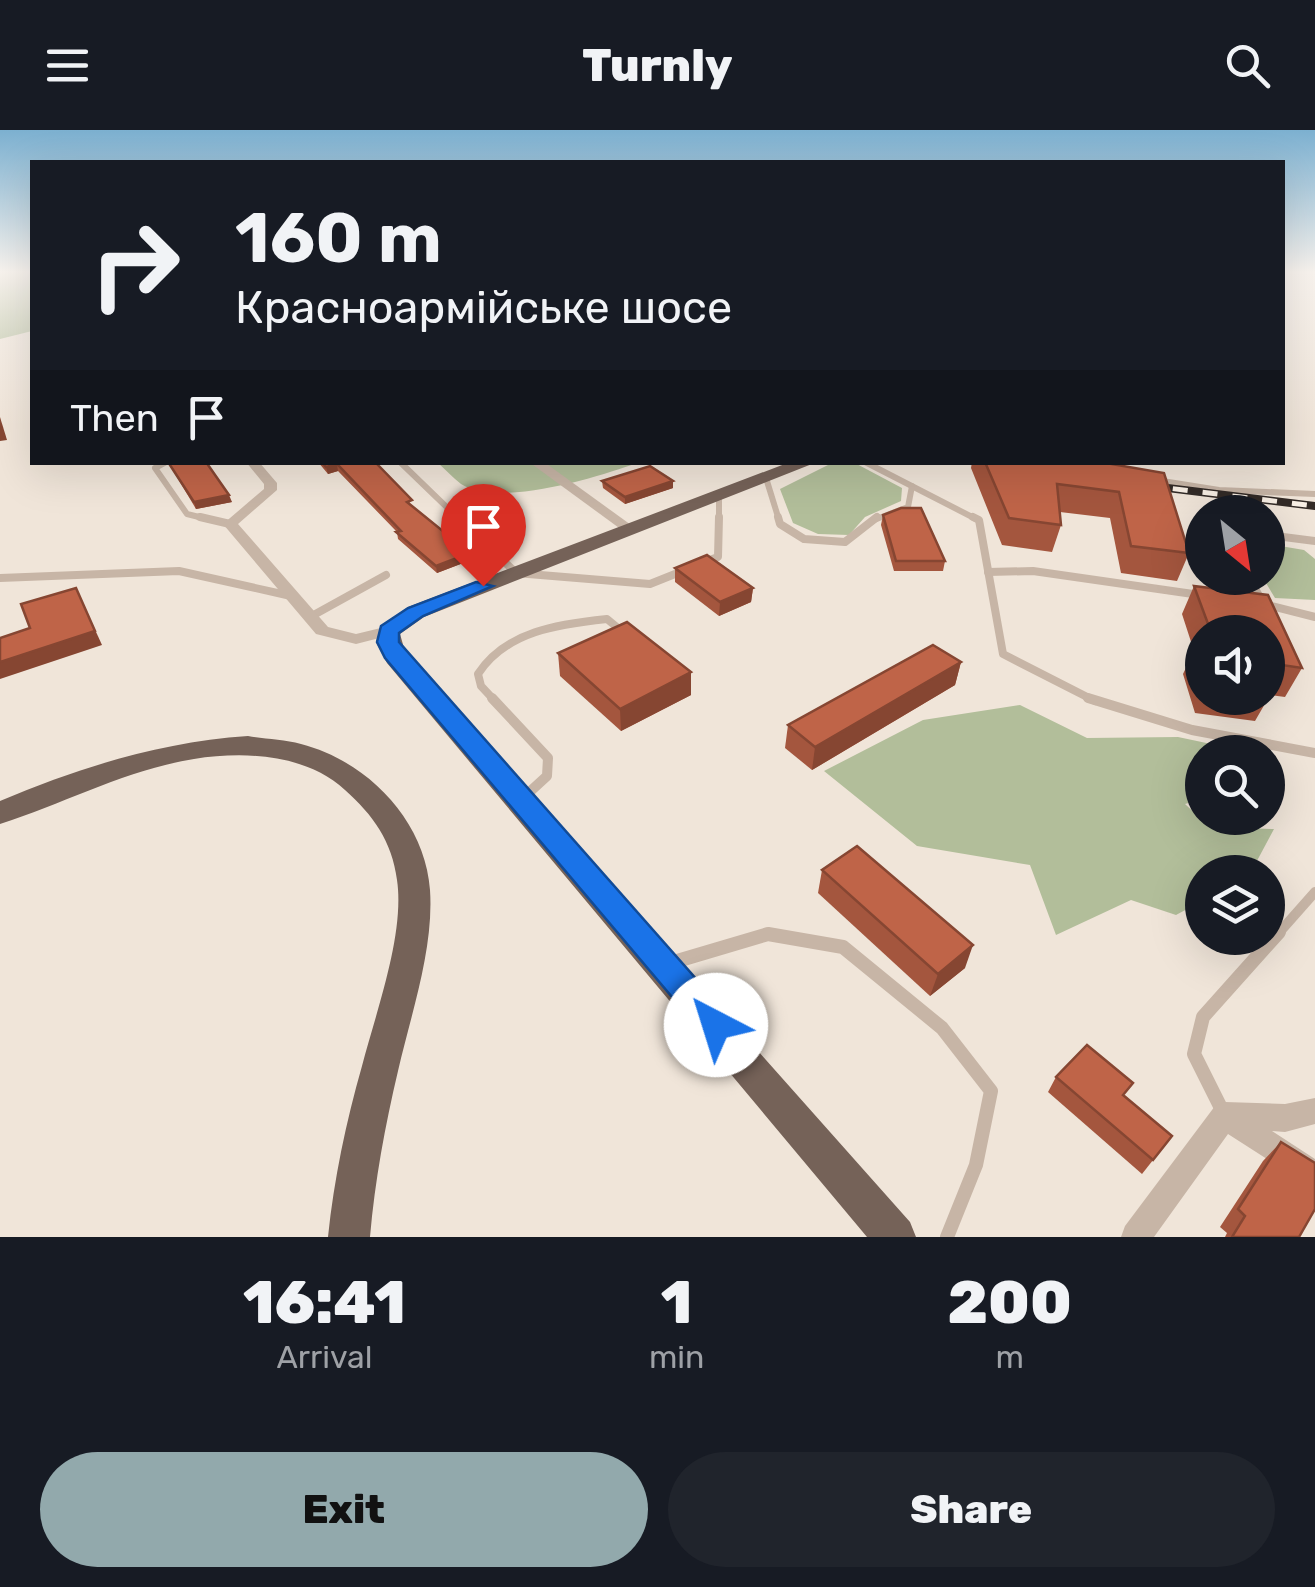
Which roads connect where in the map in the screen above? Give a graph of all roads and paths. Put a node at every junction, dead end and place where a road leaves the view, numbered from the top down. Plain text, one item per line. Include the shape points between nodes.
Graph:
1 (161, 465) edge
2 (255, 465) edge
3 (403, 465) edge
4 (539, 465) edge
5 (800, 465) edge
6 (872, 465) edge
7 (766, 478) junction
8 (1146, 479) edge
9 (912, 486) junction
10 (1315, 494) edge
11 (719, 496) junction
12 (230, 524) junction
13 (631, 530) junction
14 (1285, 537) edge
15 (1315, 541) edge
16 (988, 572) junction
17 (516, 573) junction
18 (386, 575) dead end
19 (0, 578) edge
20 (1258, 595) edge
21 (291, 596) junction
22 (1205, 596) edge
23 (1244, 601) edge
24 (1263, 604) junction
25 (310, 617) junction
26 (1315, 617) edge
27 (402, 621) junction
28 (632, 638) edge
29 (1315, 752) edge
30 (520, 800) junction
31 (0, 813) edge
32 (1315, 892) edge
33 (665, 965) junction
34 (1315, 1110) edge
35 (1225, 1116) junction
36 (1315, 1176) edge
37 (349, 1237) edge
38 (895, 1237) edge
39 (947, 1237) edge
40 (1136, 1237) edge

1 - 12 lane via 156,468 188,514
2 - 12 street via 270,490
3 - 17 lane
4 - 13 street
5 - 7 main road
6 - 9 lane
7 - 9 lane via 780,524 829,544 849,541 877,517 908,507
7 - 11 main road
8 - 10 lane
9 - 16 lane via 979,520
11 - 13 main road
11 - 17 lane via 718,556 650,584
12 - 21 street
13 - 17 main road
14 - 15 lane
16 - 22 lane via 1032,571
16 - 29 lane via 1002,654 1046,681 1166,727
17 - 27 main road
18 - 25 lane
19 - 21 lane via 179,570
20 - 24 lane
21 - 25 street
23 - 24 lane
24 - 26 lane
25 - 27 street via 322,631 356,638
27 - 30 main road via 388,642 396,658
28 - 30 lane via 606,619 584,622 510,643 483,662 481,686 548,758 546,776
30 - 33 main road
31 - 37 main road via 158,754 220,746 276,748 360,780 407,852 414,900 352,1178
32 - 35 lane via 1204,1017 1194,1054
33 - 38 main road
33 - 39 lane via 768,934 843,947 942,1028 991,1091 976,1165
34 - 35 street via 1286,1118
35 - 36 street
35 - 40 street

